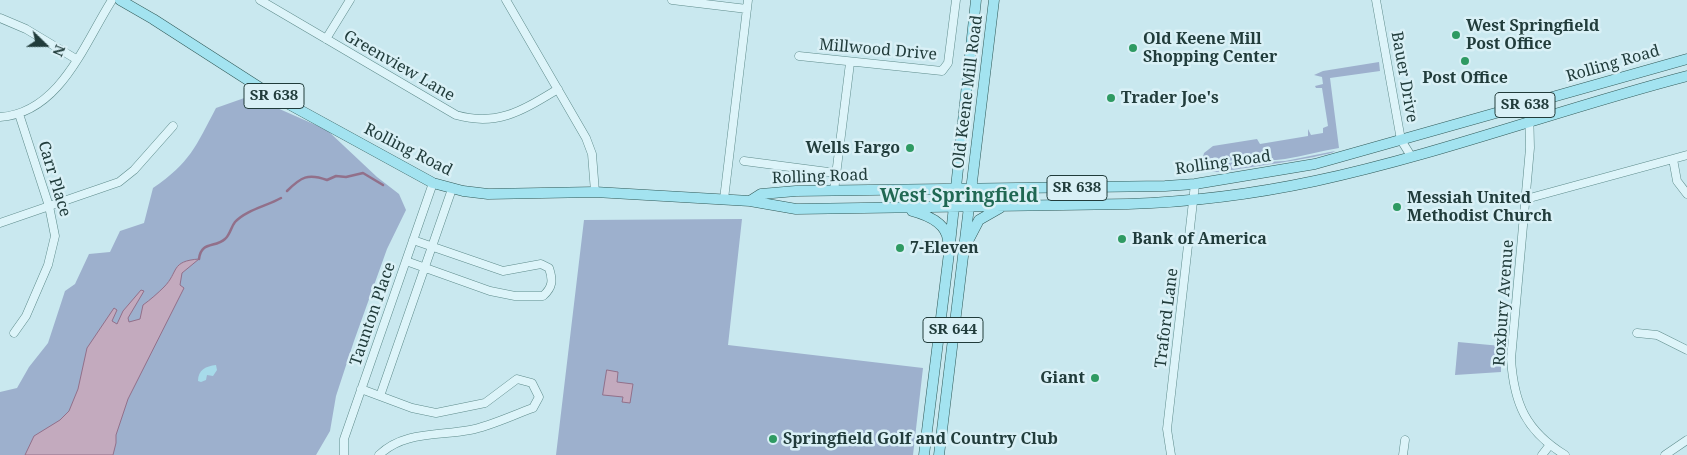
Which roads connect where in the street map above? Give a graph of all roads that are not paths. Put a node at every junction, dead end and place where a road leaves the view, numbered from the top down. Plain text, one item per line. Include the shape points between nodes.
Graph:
1 (112, 0) edge
2 (120, 0) edge
3 (260, 0) edge
4 (350, 0) edge
5 (506, 0) edge
6 (672, 0) edge
7 (748, 0) edge
8 (956, 0) edge
9 (976, 0) edge
10 (994, 0) edge
11 (1376, 0) edge
12 (747, 9) junction
13 (0, 18) edge
14 (326, 39) junction
15 (799, 56) dead end
16 (76, 59) junction
17 (1687, 59) edge
18 (850, 63) junction
19 (1687, 76) edge
20 (558, 89) junction
21 (1529, 104) junction
22 (19, 114) junction
23 (0, 117) edge
24 (1529, 121) junction
25 (173, 126) dead end
26 (1401, 140) junction
27 (1687, 155) edge
28 (1411, 156) junction
29 (1673, 159) junction
30 (744, 161) dead end
31 (836, 173) junction
32 (433, 183) junction
33 (1195, 184) junction
34 (452, 189) junction
35 (954, 189) junction
36 (970, 189) junction
37 (834, 191) junction
38 (595, 192) junction
39 (1687, 194) edge
40 (1526, 198) junction
41 (724, 200) junction
42 (1194, 200) junction
43 (750, 201) junction
44 (1005, 205) junction
45 (49, 206) junction
46 (968, 206) junction
47 (953, 207) junction
48 (901, 208) junction
49 (0, 223) edge
50 (412, 240) junction
51 (432, 248) junction
52 (949, 253) junction
53 (961, 260) junction
54 (406, 261) junction
55 (426, 268) junction
56 (14, 333) dead end
57 (1638, 334) dead end
58 (1687, 350) edge
59 (361, 389) junction
60 (380, 396) junction
61 (1405, 440) dead end
62 (1687, 440) edge
63 (1549, 446) junction
64 (344, 455) edge
65 (379, 455) edge
66 (924, 455) edge
67 (938, 455) edge
68 (1171, 455) edge
69 (1403, 455) edge
70 (1542, 455) edge
71 (1565, 455) edge
72 (1665, 455) edge

1 - 16 street
2 - 32 main road, Rolling Road / SR 638 via 265,91
3 - 14 street, Greenview Lane
4 - 14 street
5 - 20 street
6 - 12 street
7 - 12 street
8 - 18 street, Millwood Drive via 948,63 942,71
9 - 35 main road, Old Keene Mill Road / SR 644
10 - 36 main road, Old Keene Mill Road / SR 644
11 - 26 street, Bauer Drive
12 - 41 street
13 - 16 street via 26,29
14 - 20 street, Greenview Lane via 444,109 469,119 489,120 508,116
15 - 18 street, Millwood Drive
16 - 22 street via 56,90
17 - 21 main road, Rolling Road / SR 638
18 - 31 street
19 - 24 main road, Rolling Road / SR 638
20 - 38 street via 589,145
21 - 24 street, Roxbury Avenue
21 - 26 main road, Rolling Road / SR 638
22 - 23 street
22 - 45 street, Carr Place
24 - 28 main road, Rolling Road / SR 638
24 - 40 street, Roxbury Avenue
25 - 45 street via 119,182
26 - 28 street, Bauer Drive
26 - 33 main road, Rolling Road / SR 638 via 1316,164
27 - 29 street
28 - 42 main road, Rolling Road / SR 638 via 1316,180
29 - 39 street via 1678,180
29 - 40 street
30 - 31 street
31 - 37 street
32 - 34 main road, Rolling Road / SR 638
32 - 50 street, Taunton Place
33 - 36 main road, Rolling Road / SR 638
33 - 42 street, Traford Lane
34 - 38 main road, Rolling Road / SR 638 via 488,194
34 - 51 street, Taunton Place
35 - 36 main road, Rolling Road / SR 638
35 - 37 main road, Rolling Road / SR 638
35 - 47 main road, Old Keene Mill Road / SR 644
36 - 46 main road, Old Keene Mill Road / SR 644
37 - 43 main road, Rolling Road / SR 638 via 761,194
38 - 41 main road, Rolling Road / SR 638
40 - 63 street, Roxbury Avenue via 1511,359 1513,384 1528,421
41 - 43 main road, Rolling Road / SR 638
42 - 44 main road, Rolling Road / SR 638
42 - 68 street, Traford Lane via 1167,429
43 - 48 main road, Rolling Road / SR 638 via 796,209
44 - 46 main road, Rolling Road / SR 638
44 - 53 main road via 979,220
45 - 49 street
45 - 56 street, Carr Place via 54,226 52,255 26,316
46 - 47 main road, Rolling Road / SR 638
46 - 53 main road, Old Keene Mill Road / SR 644
47 - 48 main road, Rolling Road / SR 638
47 - 52 main road, Old Keene Mill Road / SR 644
48 - 52 main road via 929,217 944,229
50 - 51 street
50 - 54 street, Taunton Place
51 - 55 street, Taunton Place
51 - 55 street via 502,271 541,264 549,268 550,290 543,296 515,296 490,291
52 - 66 main road, Old Keene Mill Road / SR 644
53 - 67 main road, Old Keene Mill Road / SR 644
54 - 55 street
54 - 59 street, Taunton Place
55 - 60 street, Taunton Place
57 - 58 street via 1657,335
59 - 60 street
59 - 64 street, Taunton Place via 344,439
60 - 65 street via 436,413 485,403 517,379 532,383 539,396 533,408 472,430 418,436 388,446
61 - 69 street
62 - 72 street
63 - 70 street
63 - 71 street, Roxbury Avenue

